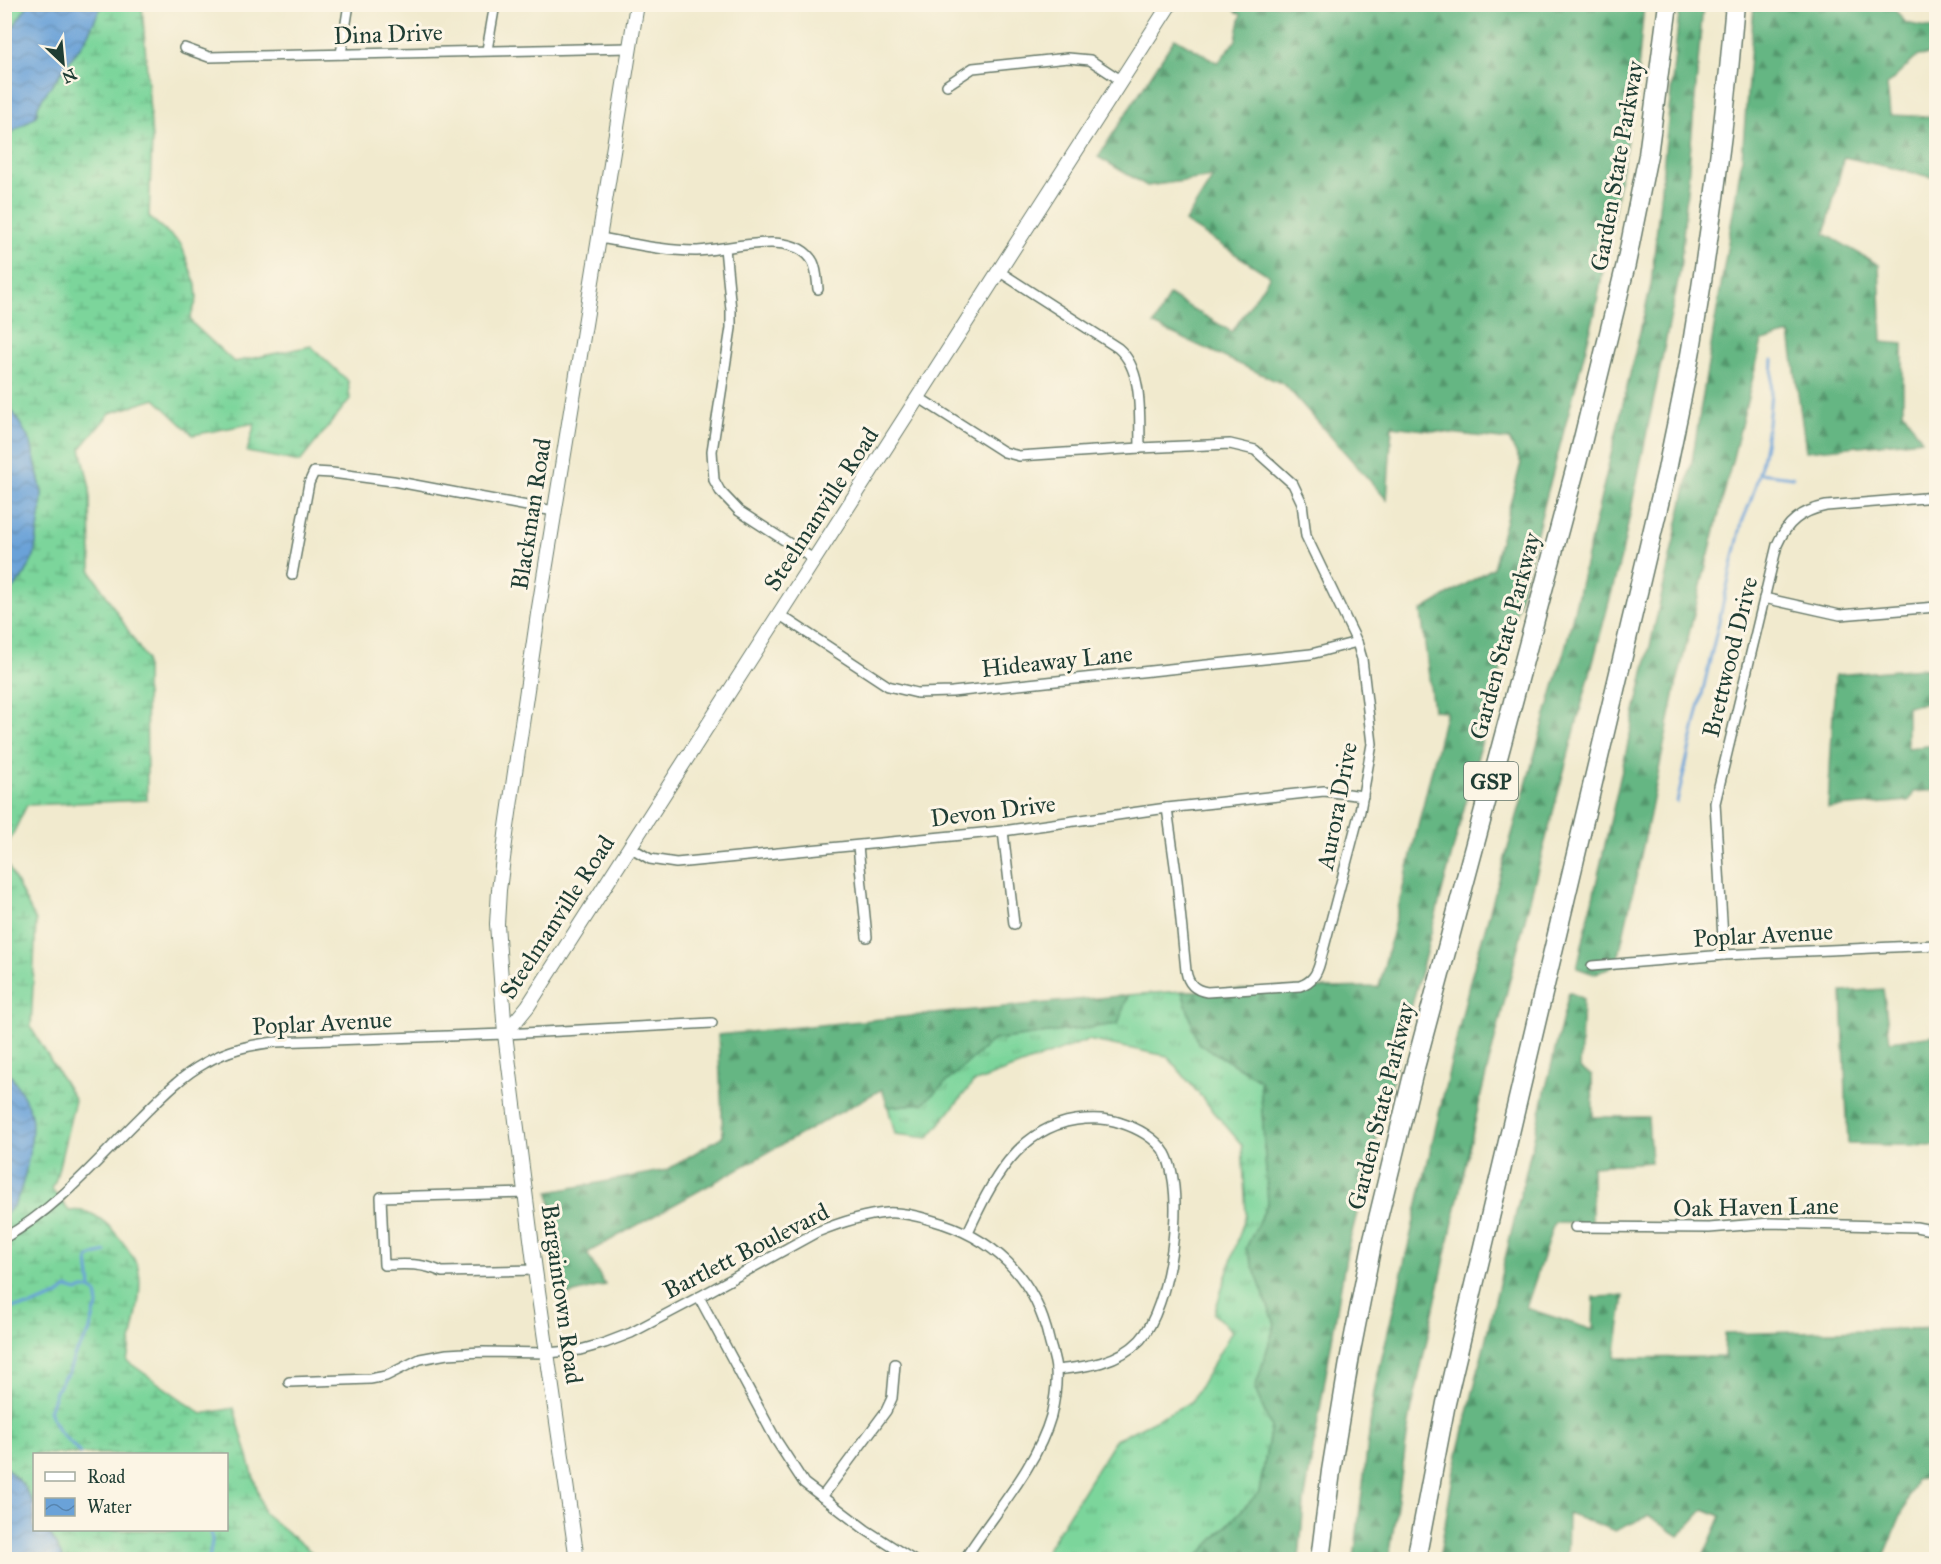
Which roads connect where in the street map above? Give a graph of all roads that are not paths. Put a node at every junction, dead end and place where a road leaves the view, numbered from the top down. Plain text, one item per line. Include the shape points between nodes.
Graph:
1 (348, 4) edge
2 (495, 4) edge
3 (637, 4) edge
4 (1170, 4) edge
5 (1668, 4) edge
6 (1735, 4) edge
7 (184, 48) dead end
8 (630, 48) junction
9 (487, 50) junction
10 (341, 54) junction
11 (1122, 81) junction
12 (947, 85) dead end
13 (600, 238) junction
14 (725, 248) junction
15 (1000, 272) junction
16 (818, 289) dead end
17 (918, 397) junction
18 (1140, 448) junction
19 (1936, 497) edge
20 (554, 511) junction
21 (815, 560) junction
22 (292, 575) dead end
23 (1764, 598) junction
24 (1936, 607) edge
25 (780, 615) junction
26 (1357, 642) junction
27 (1363, 796) junction
28 (1167, 808) junction
29 (1003, 831) junction
30 (858, 846) junction
31 (630, 847) junction
32 (1014, 924) dead end
33 (867, 937) dead end
34 (1936, 945) edge
35 (1724, 955) junction
36 (1592, 966) dead end
37 (712, 1023) dead end
38 (505, 1034) junction
39 (526, 1192) junction
40 (1575, 1227) dead end
41 (1936, 1231) edge
42 (968, 1232) junction
43 (4, 1238) edge
44 (535, 1270) junction
45 (699, 1297) junction
46 (547, 1353) junction
47 (895, 1364) dead end
48 (1056, 1370) junction
49 (289, 1382) dead end
50 (822, 1497) junction
51 (577, 1560) edge
52 (913, 1560) edge
53 (964, 1560) edge
54 (1320, 1560) edge
55 (1416, 1560) edge

1 - 10 street
2 - 9 street
3 - 8 main road, Blackman Road
4 - 11 main road, Steelmanville Road
5 - 54 highway, Garden State Parkway / GSP via 1648,155 1626,264 1373,1239 1341,1410
6 - 55 highway via 1718,171 1694,332 1667,470 1446,1403
7 - 10 street, Dina Drive via 209,57
8 - 9 street, Dina Drive
8 - 13 main road, Blackman Road
9 - 10 street, Dina Drive
11 - 12 street via 1090,60 1068,58 973,68
11 - 15 main road, Steelmanville Road
13 - 14 street via 682,251
13 - 20 main road, Blackman Road
14 - 16 street via 766,243 793,247 813,262
14 - 21 street via 731,328 712,451 714,480 740,511
15 - 17 main road, Steelmanville Road
15 - 18 street via 1127,357 1136,378
17 - 18 street, Aurora Drive via 1004,452 1018,456
17 - 21 main road, Steelmanville Road
18 - 26 street, Aurora Drive via 1230,444 1255,450 1262,456 1293,484 1302,503 1306,536
19 - 23 street, Brettwood Drive via 1826,506 1799,515 1789,523 1777,545
20 - 22 street via 393,481 314,472
20 - 38 main road, Blackman Road via 499,890 498,946
21 - 25 main road, Steelmanville Road
23 - 24 street via 1840,615
23 - 35 street, Brettwood Drive via 1715,803
25 - 26 street, Hideaway Lane via 888,686 916,693 1311,654
25 - 31 main road, Steelmanville Road
26 - 27 street, Aurora Drive via 1372,744
27 - 28 street, Devon Drive via 1324,791
27 - 28 street, Aurora Drive via 1317,972 1304,985 1295,987 1207,992 1190,984
28 - 29 street, Devon Drive
29 - 30 street, Devon Drive
29 - 32 street
30 - 31 street, Devon Drive via 676,863 650,859
30 - 33 street
31 - 38 main road, Steelmanville Road via 528,1006
34 - 35 street, Poplar Avenue
35 - 36 street, Poplar Avenue
37 - 38 street, Poplar Avenue
38 - 39 main road, Bargaintown Road
38 - 43 street, Poplar Avenue via 284,1042 231,1050 186,1075 56,1201
39 - 44 main road, Bargaintown Road
39 - 44 street via 381,1197 384,1265 414,1263 442,1272
40 - 41 street, Oak Haven Lane via 1709,1228 1770,1223 1917,1227
42 - 45 street, Bartlett Boulevard via 915,1216 864,1216 817,1232
42 - 48 street, Bartlett Boulevard via 989,1245 1024,1282 1045,1321
42 - 48 street via 1014,1152 1048,1128 1087,1119 1113,1120 1132,1126 1164,1152 1176,1202 1160,1306 1139,1341 1108,1361
44 - 46 main road, Bargaintown Road
45 - 46 street, Bartlett Boulevard via 605,1343
45 - 50 street via 791,1466
46 - 49 street, Bartlett Boulevard via 447,1354 420,1359 386,1376 370,1379
46 - 51 main road, Bargaintown Road
47 - 50 street via 892,1398 886,1411
48 - 53 street, Bartlett Boulevard via 1052,1414 1042,1443
50 - 52 street

